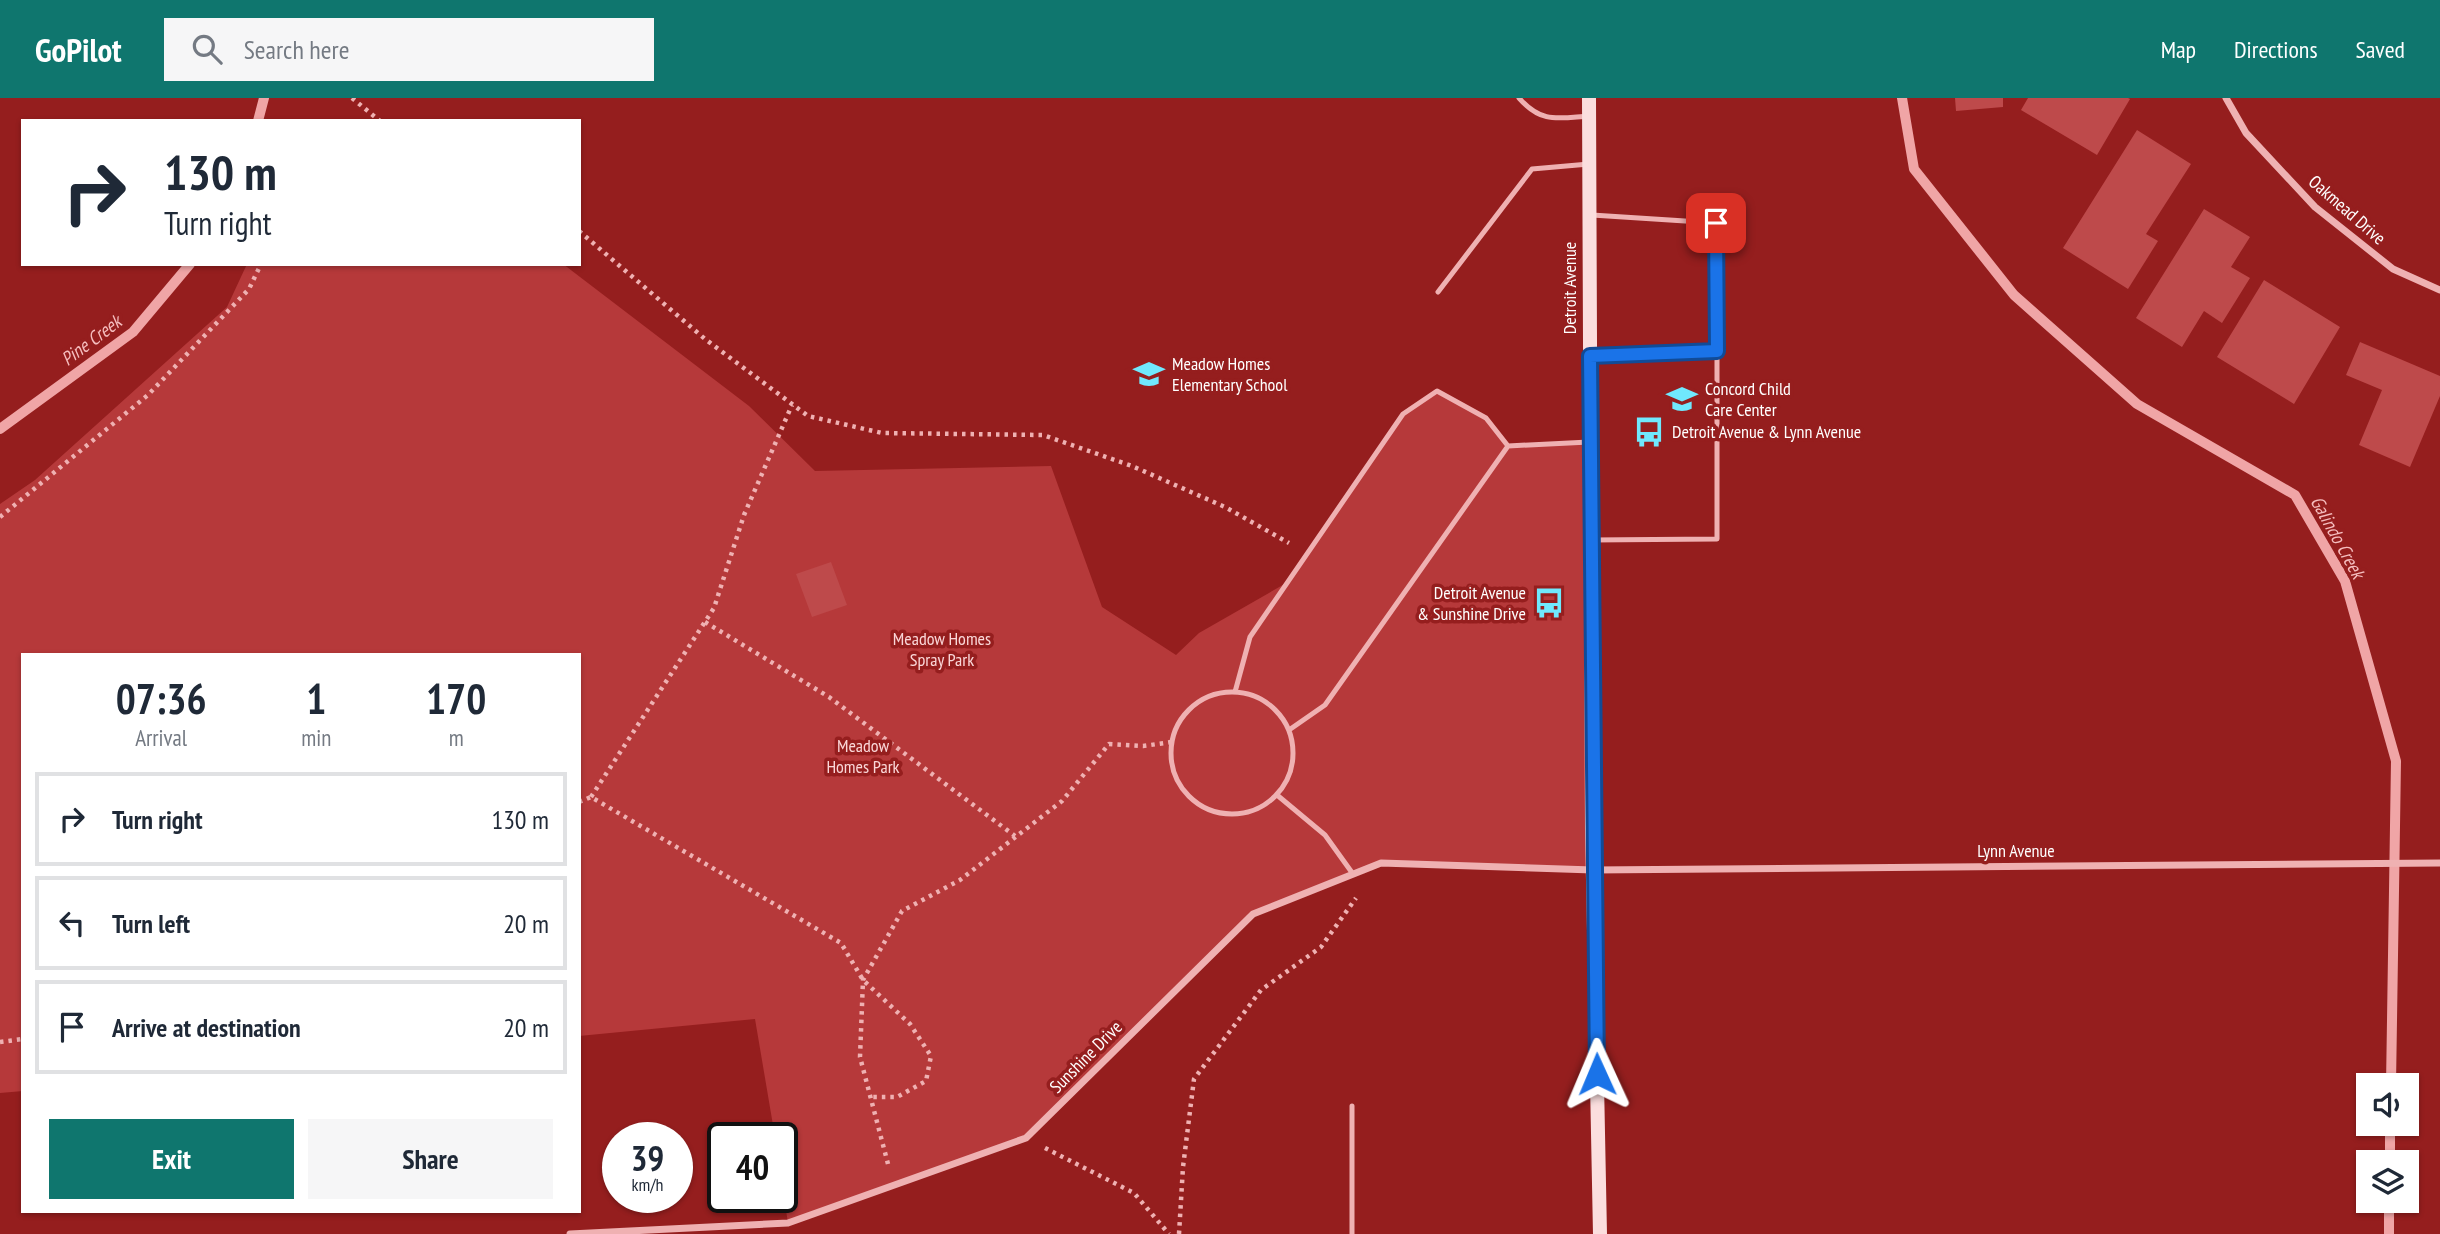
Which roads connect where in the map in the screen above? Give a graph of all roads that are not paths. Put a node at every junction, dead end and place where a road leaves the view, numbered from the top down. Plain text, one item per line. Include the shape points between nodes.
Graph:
1 (1519, 98) edge
2 (1589, 98) edge
3 (2226, 98) edge
4 (1589, 116) junction
5 (1589, 164) junction
6 (1589, 215) junction
7 (2440, 290) edge
8 (1438, 292) dead end
9 (1717, 351) junction
10 (1590, 356) junction
11 (1590, 442) junction
12 (1508, 446) junction
13 (1591, 541) junction
14 (1235, 692) junction
15 (1289, 730) junction
16 (1277, 795) junction
17 (2440, 863) edge
18 (1593, 870) junction
19 (1353, 874) junction
20 (1352, 1106) dead end
21 (570, 1234) edge
22 (1352, 1234) edge
23 (1600, 1234) edge

1 - 4 lane via 1548,119
2 - 4 street, Detroit Avenue
3 - 7 street, Oakmead Drive via 2246,133 2315,208 2393,269
4 - 5 street, Detroit Avenue
5 - 6 street, Detroit Avenue
5 - 8 lane via 1532,169
6 - 9 lane via 1716,223
6 - 10 street, Detroit Avenue
9 - 10 lane
9 - 13 lane via 1717,539
10 - 11 street, Detroit Avenue
11 - 12 lane
11 - 13 street, Detroit Avenue
12 - 14 lane via 1486,418 1437,391 1404,414 1250,637
12 - 15 lane via 1325,705
13 - 18 street, Detroit Avenue
14 - 15 lane via 1267,703
14 - 16 lane via 1217,694 1187,711 1177,725 1171,759 1176,776 1185,792 1205,807 1230,814 1248,813
15 - 16 lane via 1293,764
16 - 19 lane via 1325,835
17 - 18 street, Lynn Avenue
18 - 19 street, Sunshine Drive via 1381,863
18 - 23 street, Detroit Avenue
19 - 21 street, Sunshine Drive via 1253,914 1026,1138 788,1223
20 - 22 lane

